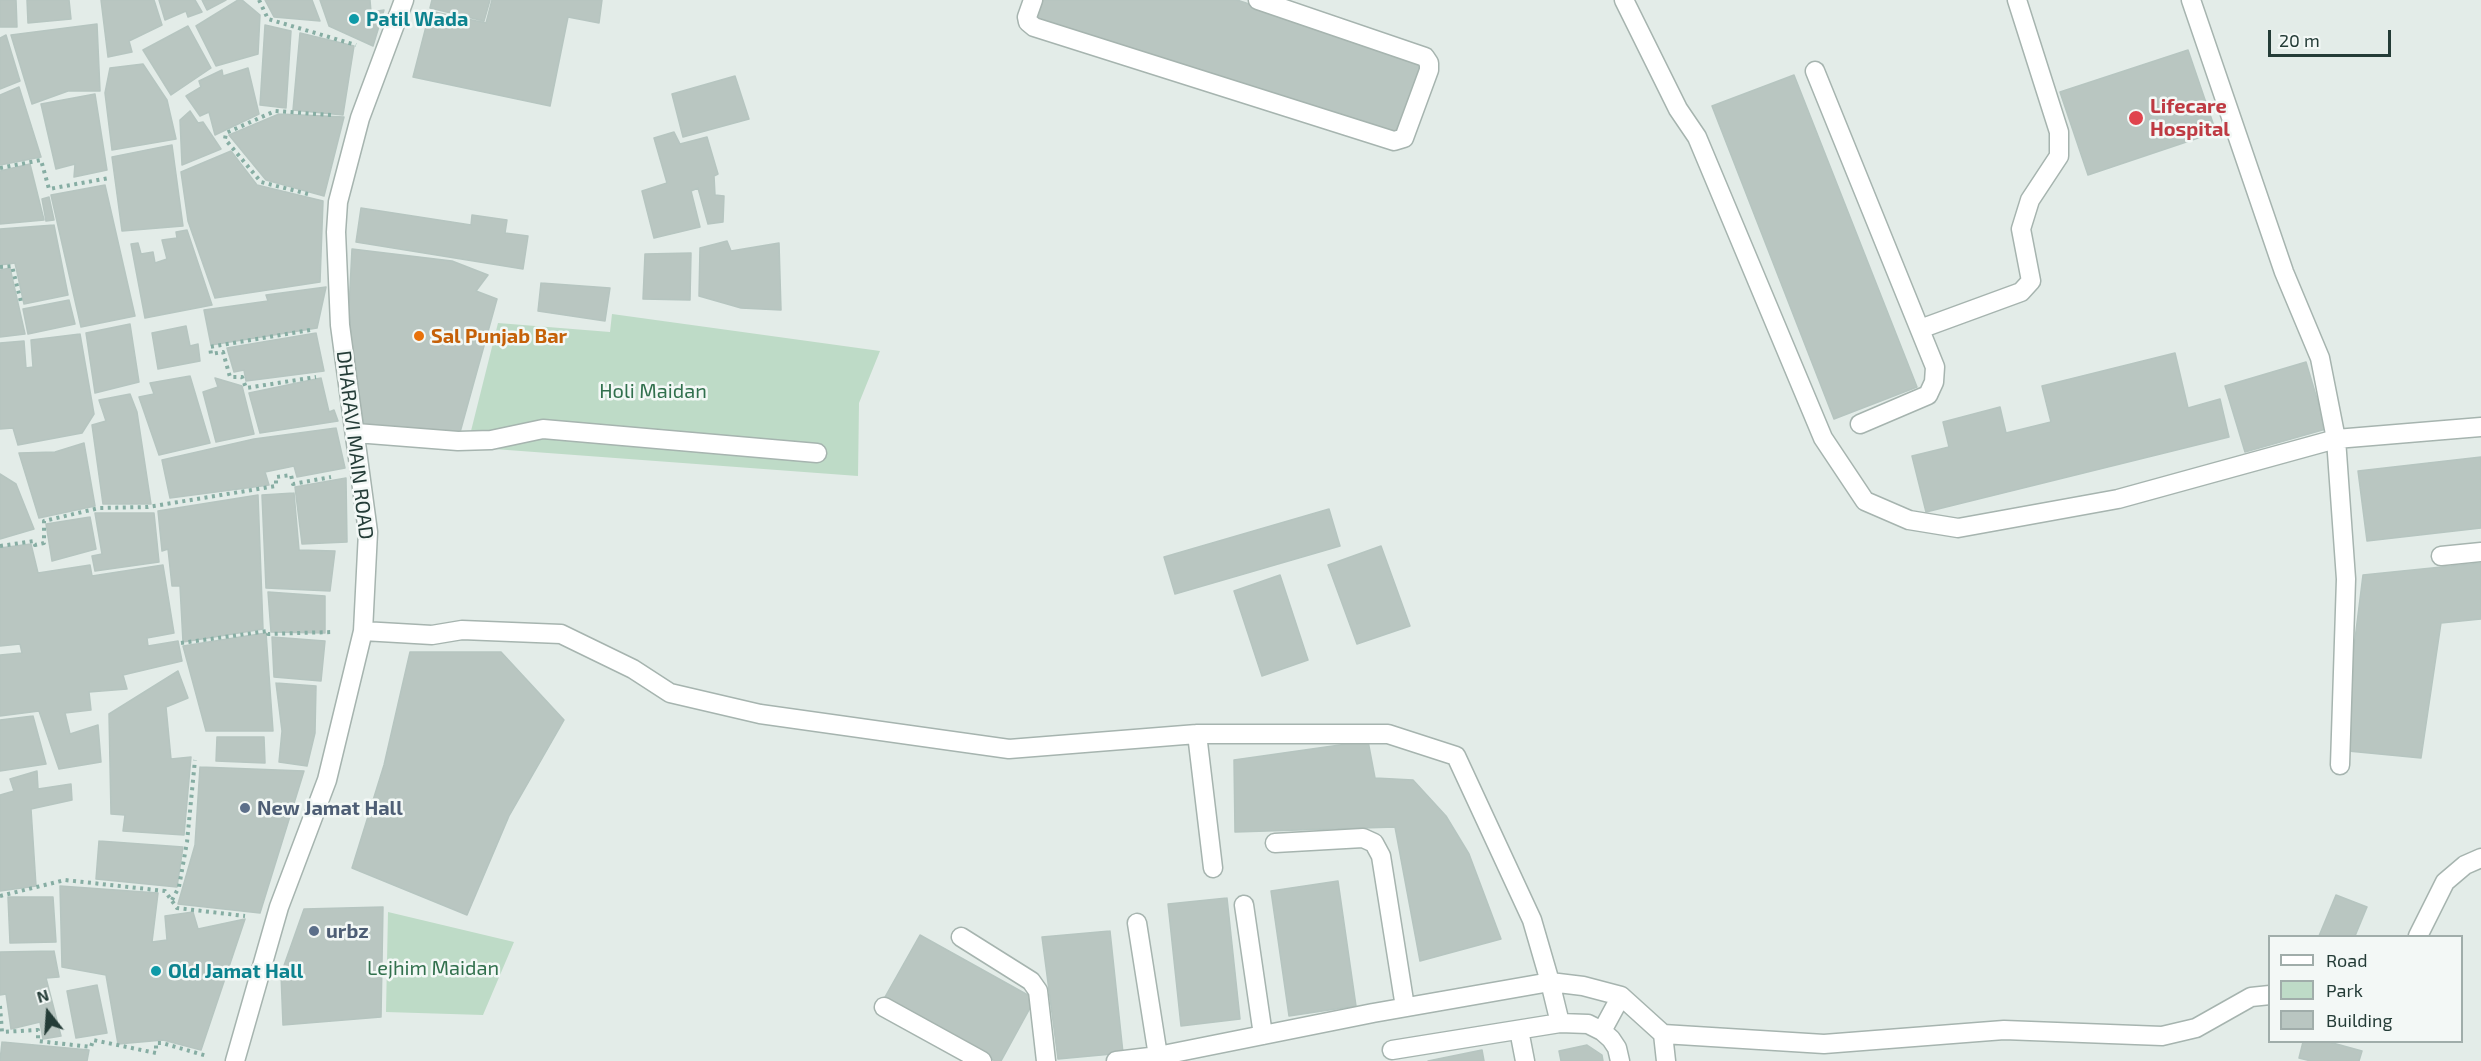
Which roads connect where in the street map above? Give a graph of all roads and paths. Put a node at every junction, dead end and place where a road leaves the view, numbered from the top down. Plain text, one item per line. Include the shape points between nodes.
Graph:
1 (259, 0) edge
2 (404, 0) edge
3 (1033, 0) edge
4 (1258, 0) edge
5 (1624, 0) edge
6 (2017, 0) edge
7 (2191, 0) edge
8 (385, 54) junction
9 (1815, 71) dead end
10 (360, 118) junction
11 (0, 168) edge
12 (110, 178) dead end
13 (338, 202) junction
14 (0, 267) edge
15 (21, 302) dead end
16 (340, 325) junction
17 (1920, 329) junction
18 (346, 373) junction
19 (1860, 424) dead end
20 (2481, 427) edge
21 (356, 433) junction
22 (2336, 439) junction
23 (817, 453) dead end
24 (362, 472) junction
25 (0, 546) edge
26 (2481, 552) edge
27 (2440, 556) dead end
28 (363, 631) junction
29 (182, 643) dead end
30 (1197, 734) junction
31 (195, 760) dead end
32 (2340, 765) dead end
33 (1275, 843) dead end
34 (2481, 858) edge
35 (1213, 868) dead end
36 (0, 896) edge
37 (172, 900) junction
38 (1244, 905) dead end
39 (276, 920) junction
40 (1137, 923) dead end
41 (2418, 935) edge
42 (961, 937) dead end
43 (1550, 981) junction
44 (1621, 996) junction
45 (2268, 996) edge
46 (0, 1006) edge
47 (884, 1007) dead end
48 (1405, 1007) junction
49 (1560, 1023) junction
50 (1519, 1030) junction
51 (1602, 1031) junction
52 (1663, 1034) junction
53 (1263, 1035) junction
54 (1392, 1050) dead end
55 (1158, 1056) junction
56 (215, 1058) dead end
57 (235, 1061) edge
58 (982, 1061) edge
59 (1046, 1061) edge
60 (1116, 1061) edge
61 (1525, 1061) edge
62 (1620, 1061) edge
63 (1666, 1061) edge

1 - 8 path via 268,19
2 - 8 street, DHARAVI MAIN ROAD
3 - 4 street via 1027,17 1035,27 1394,141 1404,138 1429,70 1425,57
5 - 22 street via 1678,109 1698,137 1823,438 1865,501 1909,520 1958,528 2118,499
6 - 17 street via 2059,132 2059,156 2030,200 2021,229 2031,281 2021,292
7 - 22 street via 2284,272 2320,358
8 - 10 street, DHARAVI MAIN ROAD
9 - 17 street
10 - 13 street, DHARAVI MAIN ROAD
10 - 13 path via 275,111 226,133 225,139 261,182
11 - 12 path via 41,160 49,189
13 - 16 street, DHARAVI MAIN ROAD
14 - 15 path via 12,266
16 - 18 street, DHARAVI MAIN ROAD
16 - 18 path via 210,347 211,354 223,352 230,377 242,377 246,388
17 - 19 street via 1935,367 1928,395
18 - 21 street, DHARAVI MAIN ROAD
20 - 22 street
21 - 23 street via 458,441 491,440 543,429
21 - 24 street, DHARAVI MAIN ROAD
22 - 32 street via 2346,579
24 - 25 path via 293,484 291,475 276,477 276,486 148,507 99,508 44,521 44,543
24 - 28 street, DHARAVI MAIN ROAD via 368,532
26 - 27 street
28 - 29 path via 268,631
28 - 30 street via 561,634 633,669 670,693 760,714 1010,749
28 - 39 street, DHARAVI MAIN ROAD via 327,780
30 - 35 street
30 - 43 street via 1388,734 1456,756 1532,920
31 - 37 path via 187,843 179,887
33 - 48 street via 1363,838 1374,843 1381,856
34 - 41 street via 2445,882
36 - 37 path via 65,880 165,891
37 - 39 path via 177,908
38 - 53 street
39 - 57 street, DHARAVI MAIN ROAD
40 - 55 street
42 - 59 street via 1035,986
43 - 44 street
43 - 48 street
43 - 49 street
44 - 51 street
44 - 52 street
45 - 52 street via 2251,997 2196,1028 2162,1036 2004,1030 1824,1044
46 - 56 path via 2,1032 38,1030 38,1041 91,1047 93,1040 156,1053 156,1043 162,1043
47 - 58 street
48 - 53 street
49 - 50 street
49 - 51 street via 1588,1024
50 - 54 street
50 - 61 street
51 - 62 street via 1617,1048
52 - 63 street
53 - 55 street
55 - 60 street

